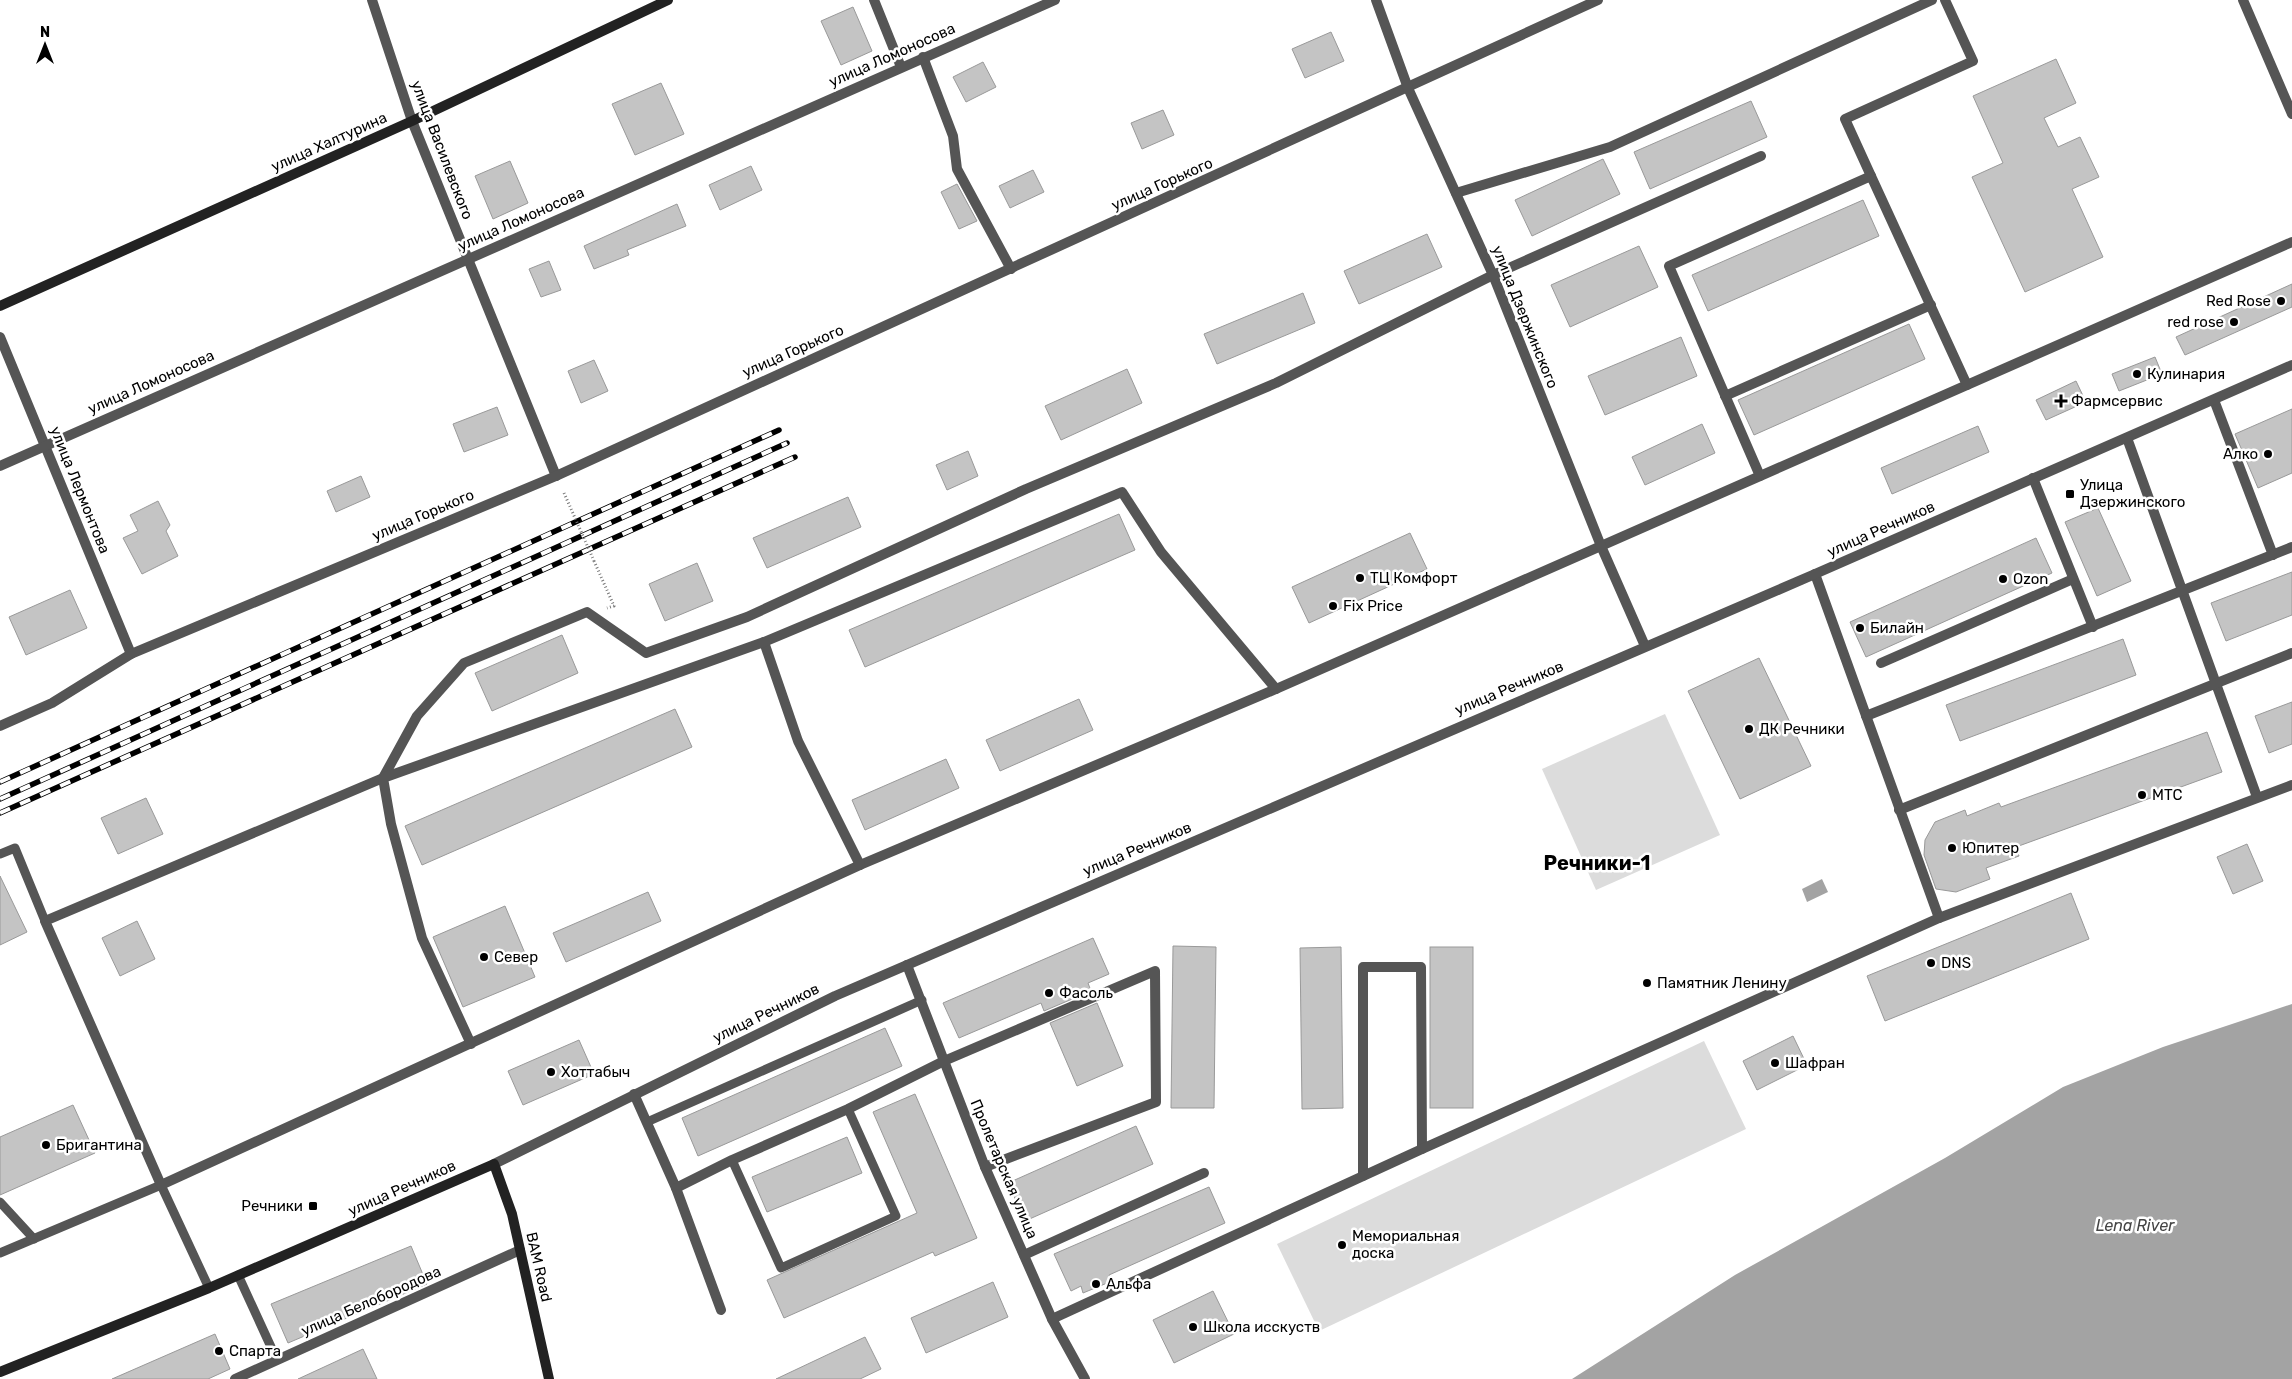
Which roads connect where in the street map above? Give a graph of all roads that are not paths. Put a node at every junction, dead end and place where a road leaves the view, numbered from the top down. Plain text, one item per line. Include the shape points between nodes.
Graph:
1 (372, 0) edge
2 (668, 0) edge
3 (874, 0) edge
4 (1055, 0) edge
5 (1376, 0) edge
6 (1598, 0) edge
7 (1932, 0) edge
8 (1945, 0) edge
9 (2243, 0) edge
10 (923, 57) junction
11 (901, 66) junction
12 (1408, 88) junction
13 (2292, 114) edge
14 (412, 121) junction
15 (1761, 156) dead end
16 (1872, 176) junction
17 (1456, 193) junction
18 (2292, 242) edge
19 (468, 259) junction
20 (1011, 269) junction
21 (1493, 275) junction
22 (1931, 305) junction
23 (0, 306) edge
24 (0, 338) edge
25 (2292, 366) edge
26 (1967, 385) junction
27 (1725, 396) junction
28 (2214, 400) junction
29 (2128, 438) junction
30 (46, 445) junction
31 (0, 466) edge
32 (556, 476) junction
33 (1760, 476) junction
34 (2033, 478) junction
35 (1601, 546) junction
36 (2292, 547) edge
37 (2273, 555) junction
38 (1815, 574) junction
39 (2073, 579) junction
40 (2183, 591) junction
41 (2093, 627) junction
42 (764, 642) junction
43 (1645, 646) junction
44 (2292, 653) edge
45 (131, 654) junction
46 (1881, 663) dead end
47 (2217, 683) junction
48 (1276, 689) junction
49 (1866, 716) junction
50 (0, 726) edge
51 (383, 778) junction
52 (2292, 785) edge
53 (2257, 798) junction
54 (1900, 810) junction
55 (0, 854) edge
56 (860, 865) junction
57 (1939, 918) junction
58 (45, 920) junction
59 (907, 965) junction
60 (922, 1000) junction
61 (471, 1044) junction
62 (944, 1061) junction
63 (634, 1094) junction
64 (848, 1109) junction
65 (646, 1122) junction
66 (1422, 1149) junction
67 (732, 1160) junction
68 (494, 1164) junction
69 (986, 1167) junction
70 (1204, 1173) dead end
71 (1363, 1176) junction
72 (161, 1185) junction
73 (676, 1188) junction
74 (0, 1202) edge
75 (34, 1239) junction
76 (520, 1250) junction
77 (0, 1253) edge
78 (1024, 1255) junction
79 (238, 1275) junction
80 (209, 1288) junction
81 (721, 1310) dead end
82 (1052, 1319) junction
83 (277, 1360) junction
84 (0, 1372) edge
85 (251, 1376) edge
86 (235, 1379) edge
87 (549, 1379) edge
88 (1085, 1379) edge

1 - 14 street, улица Василевского
2 - 14 main road, улица Халтурина
3 - 11 street
4 - 10 street, улица Ломоносова
5 - 12 street, улица Дзержинского
6 - 12 street, улица Горького
7 - 17 street via 1610,146
8 - 16 street via 1973,61 1846,119
9 - 13 street
10 - 11 street, улица Ломоносова
10 - 20 street via 953,136 956,169
11 - 19 street, улица Ломоносова
12 - 17 street, улица Дзержинского
12 - 20 street, улица Горького
14 - 19 street, улица Василевского
14 - 23 main road, улица Халтурина
15 - 21 street
16 - 22 street
16 - 27 street via 1669,266
17 - 21 street, улица Дзержинского
18 - 26 street
19 - 30 street, улица Ломоносова
19 - 32 street, улица Василевского
20 - 32 street, улица Горького
21 - 35 street, улица Дзержинского
21 - 51 street via 1276,383 1026,489 747,617 646,653 587,612 464,663 416,716
22 - 26 street
22 - 27 street
24 - 30 street, улица Лермонтова
25 - 28 street, улица Речников
26 - 33 street
27 - 33 street
28 - 29 street, улица Речников
28 - 37 street
29 - 34 street, улица Речников
29 - 40 street
30 - 31 street, улица Ломоносова
30 - 45 street, улица Лермонтова
32 - 45 street, улица Горького
33 - 35 street
34 - 38 street, улица Речников
34 - 39 street
35 - 43 street, улица Дзержинского
35 - 48 street
36 - 37 street
37 - 40 street
38 - 43 street, улица Речников
38 - 49 street
39 - 41 street
39 - 46 street
40 - 41 street
40 - 47 street
41 - 49 street
42 - 48 street via 1122,492 1161,552
42 - 51 street
42 - 56 street via 798,741
43 - 59 street, улица Речников
44 - 47 street
45 - 50 street, улица Горького via 52,703
47 - 53 street
47 - 54 street
48 - 56 street
49 - 54 street
51 - 58 street
51 - 61 street via 390,824 422,938
52 - 53 street
53 - 57 street
54 - 57 street
55 - 58 lane via 15,848
56 - 61 street
57 - 66 street
58 - 72 street
59 - 60 street, Пролетарская улица
59 - 63 street, улица Речников via 835,996
60 - 62 street, Пролетарская улица
60 - 65 lane
61 - 72 street
62 - 64 street
62 - 69 street, Пролетарская улица
62 - 69 street via 1155,971 1156,1102
63 - 65 street
63 - 68 street, улица Речников
64 - 67 street
64 - 67 lane via 896,1216 781,1268
65 - 73 street
66 - 71 street
66 - 71 street via 1421,967 1364,967
67 - 73 street
68 - 76 main road, BAM Road via 512,1214
68 - 79 main road, улица Речников
69 - 78 street, Пролетарская улица
70 - 78 street
71 - 82 street
72 - 75 lane
72 - 80 lane
73 - 81 street
74 - 75 lane
75 - 77 lane
76 - 83 street, улица Белобородова
76 - 87 main road, BAM Road
78 - 82 street, Пролетарская улица
79 - 80 main road, улица Речников
79 - 83 lane
80 - 84 main road, улица Речников
82 - 88 street, Пролетарская улица
83 - 85 street, улица Белобородова
85 - 86 street, улица Белобородова

